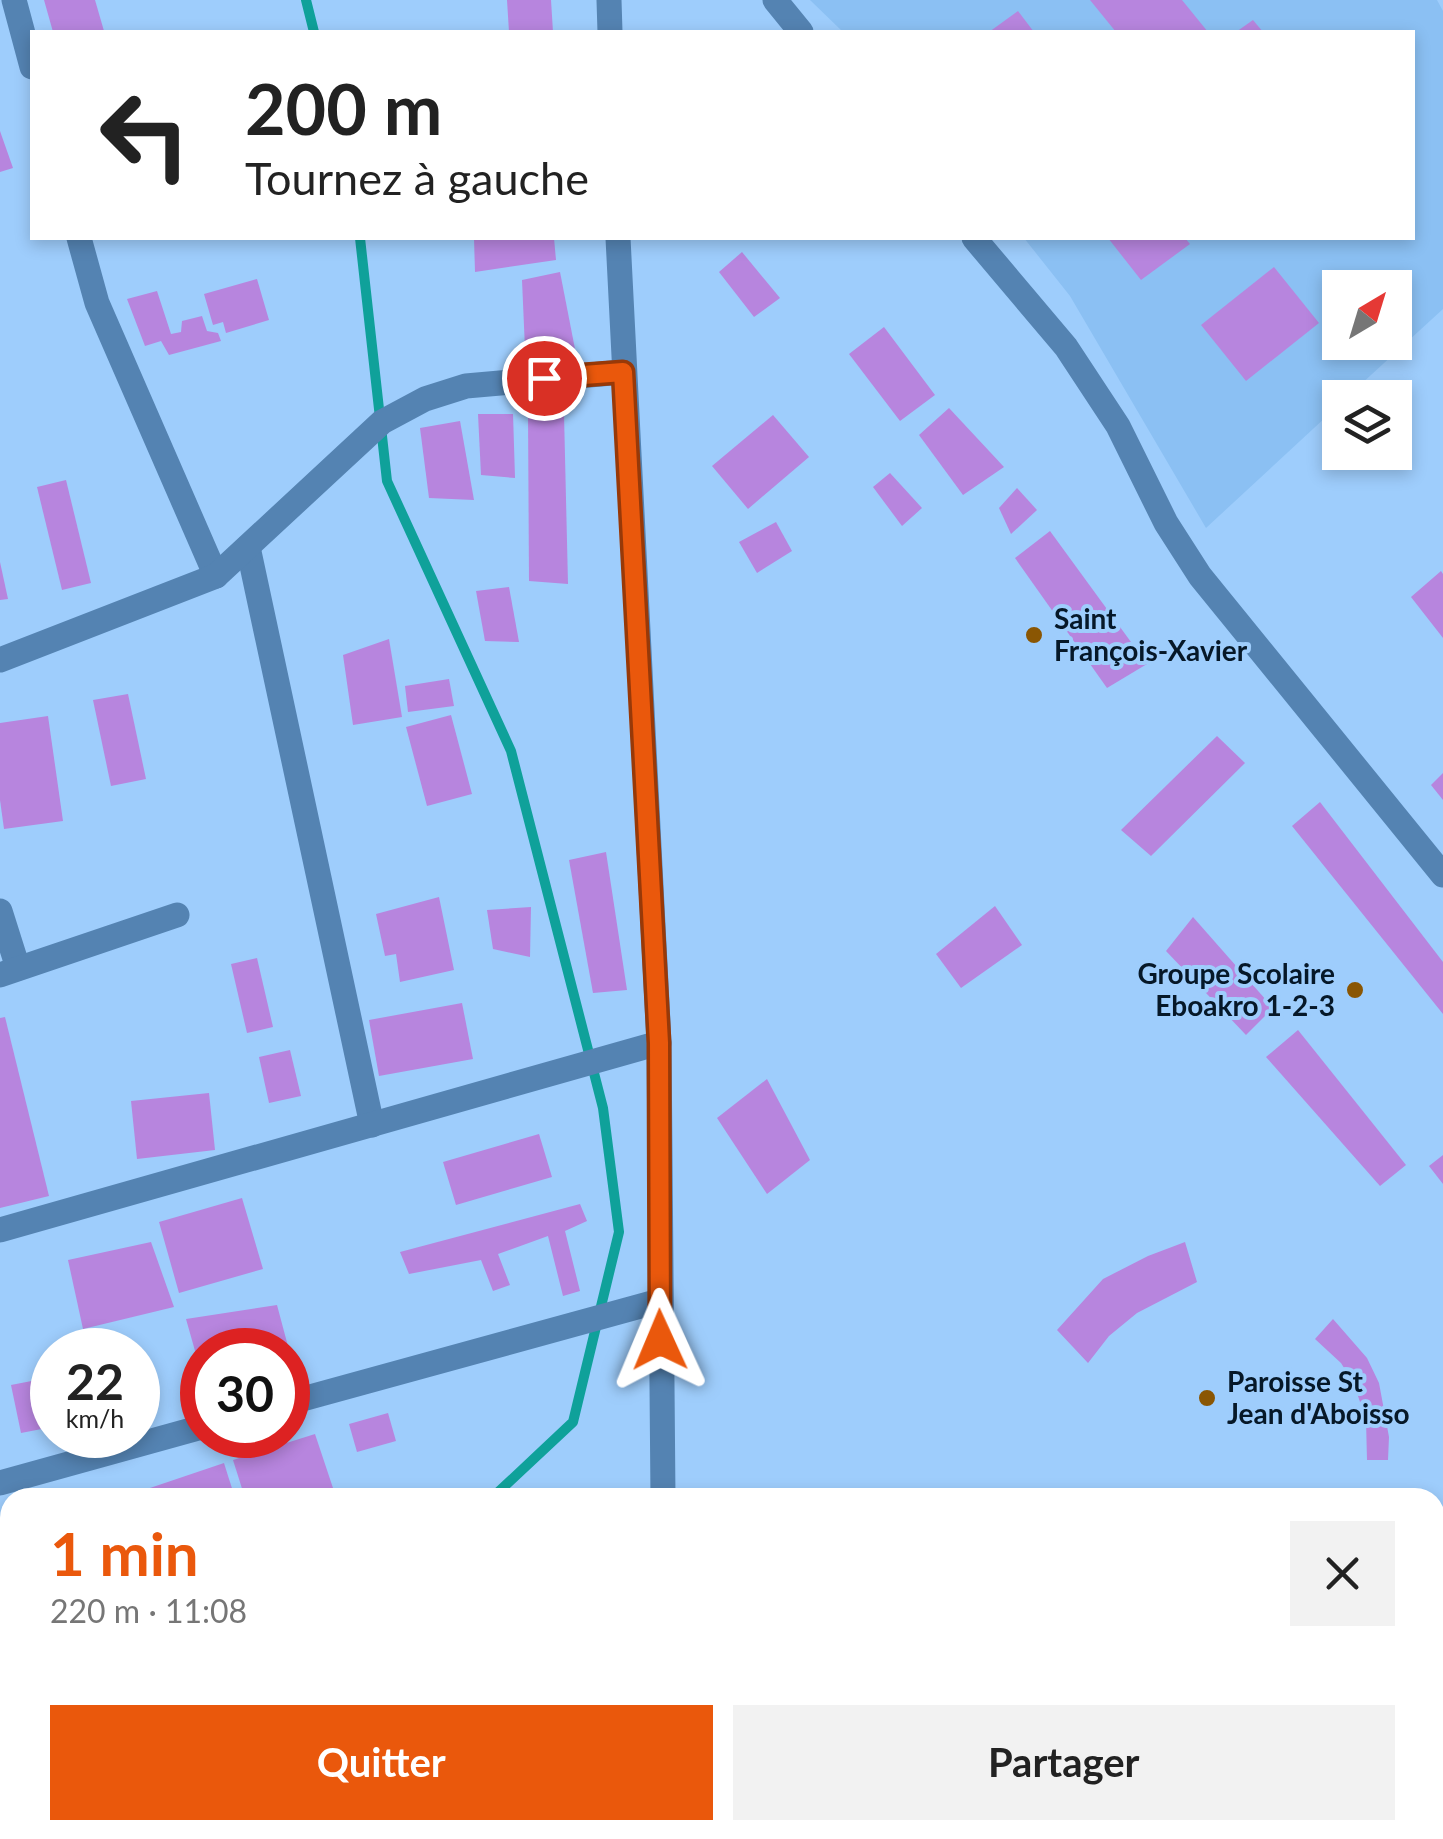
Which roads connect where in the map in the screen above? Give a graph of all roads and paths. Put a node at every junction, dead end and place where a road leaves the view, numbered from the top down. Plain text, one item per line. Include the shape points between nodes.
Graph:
1 (14, 0) edge
2 (609, 0) edge
3 (776, 0) edge
4 (610, 30) edge
5 (799, 30) edge
6 (30, 60) edge
7 (80, 240) edge
8 (618, 240) edge
9 (976, 240) edge
10 (623, 372) junction
11 (248, 547) junction
12 (216, 576) junction
13 (0, 660) edge
14 (1443, 875) edge
15 (0, 911) edge
16 (177, 914) dead end
17 (9, 972) edge
18 (659, 1043) junction
19 (372, 1125) junction
20 (0, 1230) edge
21 (659, 1301) junction
22 (310, 1397) edge
23 (180, 1433) edge
24 (0, 1482) edge
25 (663, 1488) edge

1 - 6 street
2 - 4 street
3 - 5 street
7 - 12 street via 97,302
8 - 10 street
9 - 14 street via 1066,347 1200,576
10 - 11 street via 466,386 425,399 382,422
10 - 18 street
11 - 12 street
11 - 19 street
12 - 13 street
15 - 17 street
16 - 17 street
18 - 19 street
18 - 21 street
19 - 20 street
21 - 22 street
21 - 25 street
23 - 24 street

